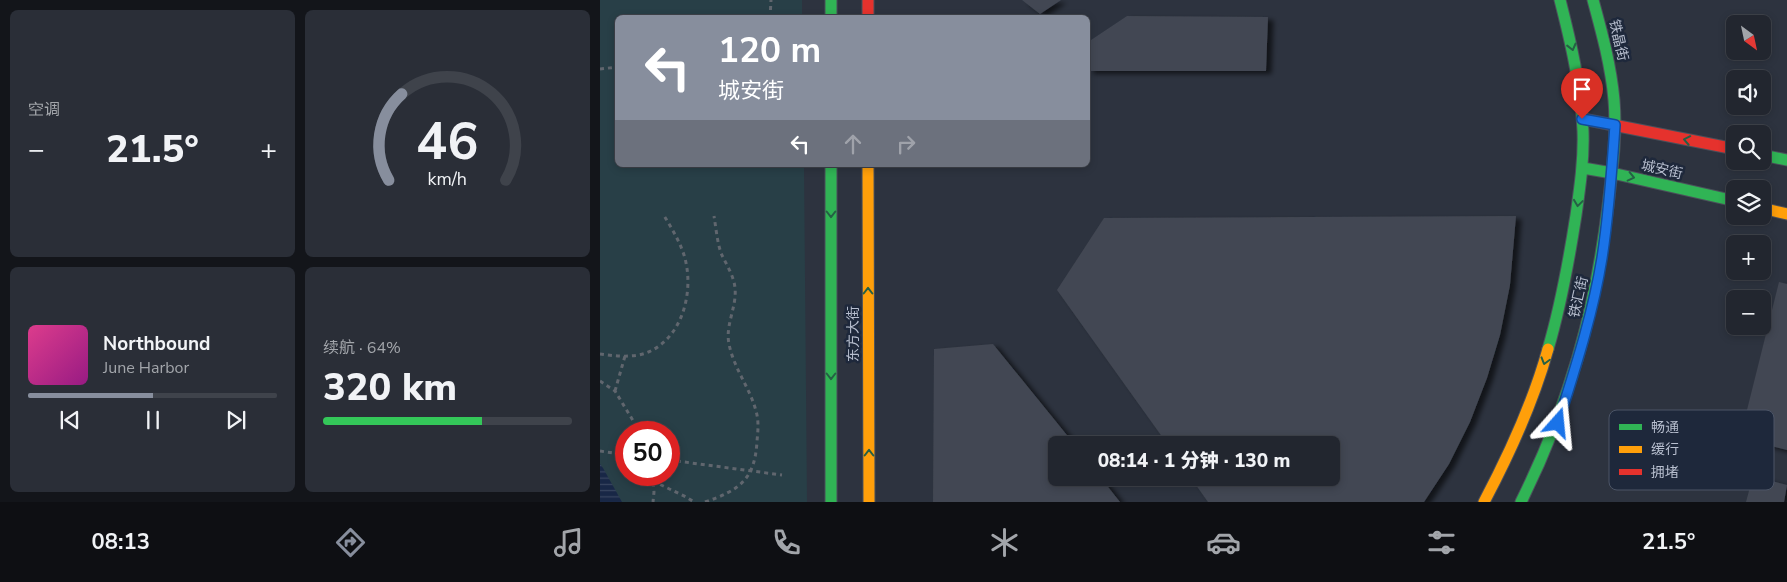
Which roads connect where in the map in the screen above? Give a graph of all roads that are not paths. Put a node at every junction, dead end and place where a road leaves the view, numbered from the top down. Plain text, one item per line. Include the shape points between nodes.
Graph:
1 (831, 0) edge
2 (868, 0) edge
3 (1560, 0) edge
4 (1593, 0) edge
5 (831, 15) edge
6 (868, 15) edge
7 (1613, 87) joint
8 (1582, 119) junction
9 (1615, 125) junction
10 (1726, 147) edge
11 (1771, 157) edge
12 (1787, 160) edge
13 (831, 167) edge
14 (868, 167) edge
15 (1583, 168) junction
16 (1612, 173) junction
17 (1726, 199) edge
18 (1771, 210) edge
19 (1787, 214) edge
20 (831, 502) edge
21 (869, 502) edge
22 (1484, 502) edge
23 (1521, 502) edge

1 - 5 main road
2 - 6 main road
3 -> 8 main road via 1577,70
4 - 7 main road, 铁晶街
7 - 9 main road, 铁汇街
8 - 9 main road
8 - 15 main road, 铁汇街
10 -> 9 main road
9 - 16 main road, 铁汇街
11 - 12 main road
13 -> 20 main road, 东方大街
21 -> 14 main road, 东方大街
15 - 16 main road, 城安街
15 -> 22 main road, 铁汇街 via 1567,274 1545,363 1531,406
16 -> 17 main road, 城安街
16 - 23 main road, 铁汇街 via 1602,258 1578,357 1558,423
18 - 19 main road

